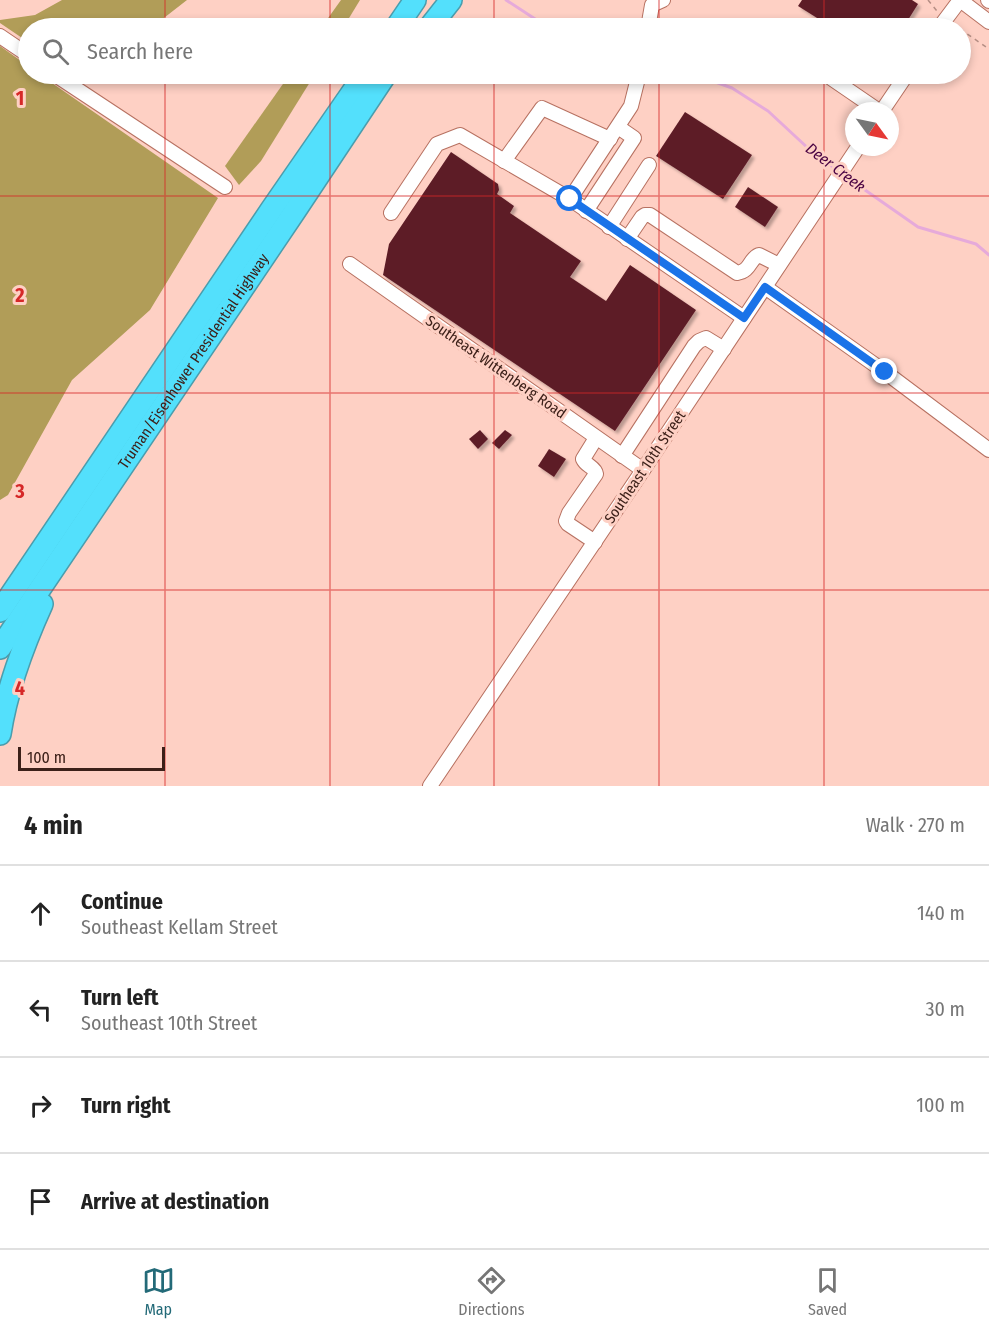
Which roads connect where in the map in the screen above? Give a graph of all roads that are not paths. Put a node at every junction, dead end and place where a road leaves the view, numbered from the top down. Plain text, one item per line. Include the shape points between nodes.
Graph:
1 (405, 0) edge
2 (415, 0) edge
3 (436, 0) edge
4 (450, 0) edge
5 (663, 0) edge
6 (960, 0) edge
7 (395, 18) edge
8 (403, 18) edge
9 (424, 18) edge
10 (436, 18) edge
11 (649, 18) edge
12 (946, 18) edge
13 (989, 22) edge
14 (0, 36) edge
15 (18, 49) edge
16 (69, 84) edge
17 (358, 84) edge
18 (379, 84) edge
19 (387, 84) edge
20 (637, 84) edge
21 (840, 84) edge
22 (900, 84) edge
23 (867, 102) edge
24 (887, 102) edge
25 (350, 127) junction
26 (618, 127) junction
27 (610, 140) junction
28 (851, 156) edge
29 (504, 161) junction
30 (649, 165) dead end
31 (225, 187) dead end
32 (570, 199) junction
33 (586, 211) junction
34 (391, 213) dead end
35 (609, 227) junction
36 (627, 239) junction
37 (350, 264) dead end
38 (779, 266) junction
39 (765, 287) junction
40 (744, 318) junction
41 (724, 349) junction
42 (596, 438) junction
43 (989, 450) edge
44 (622, 456) junction
45 (643, 470) junction
46 (81, 491) junction
47 (75, 537) junction
48 (595, 542) junction
49 (0, 584) edge
50 (0, 611) edge
51 (0, 648) edge
52 (0, 734) edge
53 (430, 786) edge

1 - 7 highway
2 - 8 highway
3 - 9 highway
4 - 10 highway
5 - 11 street via 651,5
6 - 12 street
6 - 13 street
14 - 15 street
16 - 31 street
17 - 46 highway, Truman/Eisenhower Presidential Highway
18 - 25 highway, Truman/Eisenhower Presidential Highway
19 - 25 highway
20 - 26 street via 631,106
21 - 23 street
22 - 24 street
25 - 47 highway, Truman/Eisenhower Presidential Highway
26 - 27 street
26 - 33 street via 634,138
27 - 29 street via 542,108
27 - 32 street
28 - 38 street, Southeast 10th Street
29 - 32 street
29 - 34 street via 460,135 437,144
30 - 35 street
32 - 33 street
33 - 35 street
35 - 36 street
36 - 38 street via 642,217 650,215 737,273 747,269 759,255
36 - 40 street
37 - 42 street, Southeast Wittenberg Road
38 - 39 street, Southeast 10th Street
39 - 40 street, Southeast 10th Street
39 - 43 street
40 - 41 street, Southeast 10th Street
41 - 44 street via 706,338 694,346
41 - 45 street, Southeast 10th Street
42 - 44 street, Southeast Wittenberg Road
42 - 48 street via 583,459 596,474 566,521
44 - 45 street, Southeast Wittenberg Road
45 - 48 street, Southeast 10th Street
46 - 49 highway
46 - 50 highway, Truman/Eisenhower Presidential Highway
47 - 51 highway, Truman/Eisenhower Presidential Highway
47 - 52 highway via 22,651
48 - 53 street, Southeast 10th Street

